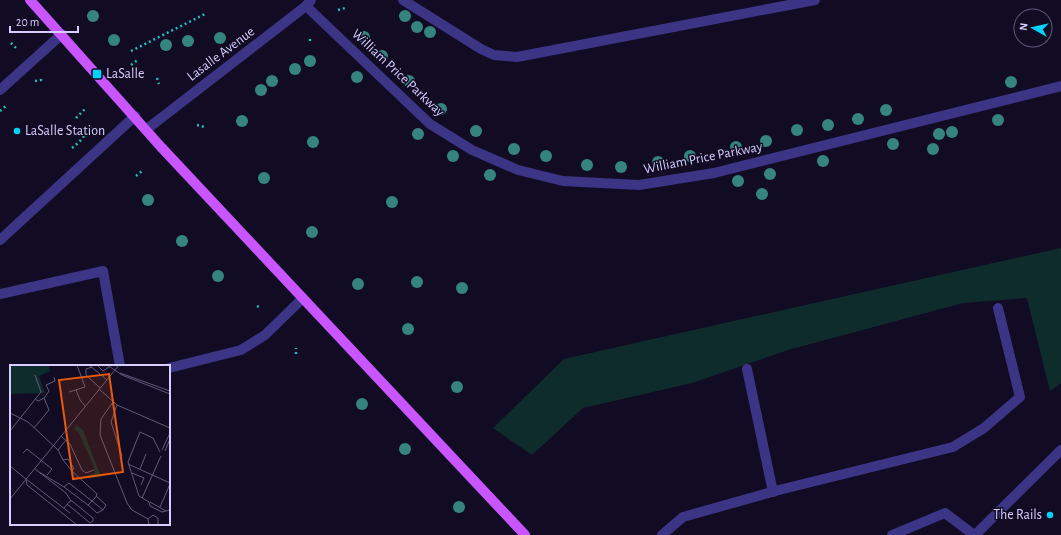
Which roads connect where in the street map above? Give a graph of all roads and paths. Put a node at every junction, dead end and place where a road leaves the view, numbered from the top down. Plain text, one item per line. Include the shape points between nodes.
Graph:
1 (30, 0) edge
2 (402, 0) edge
3 (815, 0) edge
4 (309, 3) edge
5 (345, 8) dead end
6 (338, 10) dead end
7 (207, 13) dead end
8 (62, 34) junction
9 (310, 36) dead end
10 (310, 41) dead end
11 (11, 43) dead end
12 (17, 49) dead end
13 (132, 51) dead end
14 (139, 59) dead end
15 (131, 65) dead end
16 (157, 78) dead end
17 (159, 84) dead end
18 (1061, 86) edge
19 (0, 90) edge
20 (85, 109) dead end
21 (135, 116) junction
22 (76, 118) dead end
23 (197, 126) dead end
24 (205, 127) dead end
25 (86, 128) dead end
26 (92, 129) dead end
27 (146, 129) junction
28 (142, 171) dead end
29 (136, 176) dead end
30 (0, 240) edge
31 (0, 294) edge
32 (303, 298) junction
33 (257, 306) dead end
34 (261, 308) dead end
35 (998, 308) dead end
36 (296, 348) dead end
37 (296, 354) dead end
38 (120, 365) edge
39 (170, 368) edge
40 (747, 369) dead end
41 (1061, 450) edge
42 (773, 492) junction
43 (525, 535) edge
44 (662, 535) edge
45 (892, 535) edge
46 (975, 535) edge

1 - 8 main road
2 - 3 street via 494,55 517,57
4 - 18 street, William Price Parkway via 430,124 472,150 518,170 563,181 639,185 714,173
4 - 27 street, Lasalle Avenue
5 - 6 path
7 - 13 path
8 - 19 street
8 - 21 main road
9 - 10 path
11 - 12 path
14 - 15 path
16 - 17 path
20 - 22 path
21 - 27 main road
21 - 30 street
23 - 24 path
25 - 26 path
27 - 32 main road
28 - 29 path
31 - 38 street via 103,271
32 - 39 street via 265,335 241,350
32 - 43 main road
33 - 34 path
35 - 42 street via 1020,397 984,428 953,447
36 - 37 path
40 - 42 street
41 - 46 street
42 - 44 street via 683,517
45 - 46 street via 945,513

